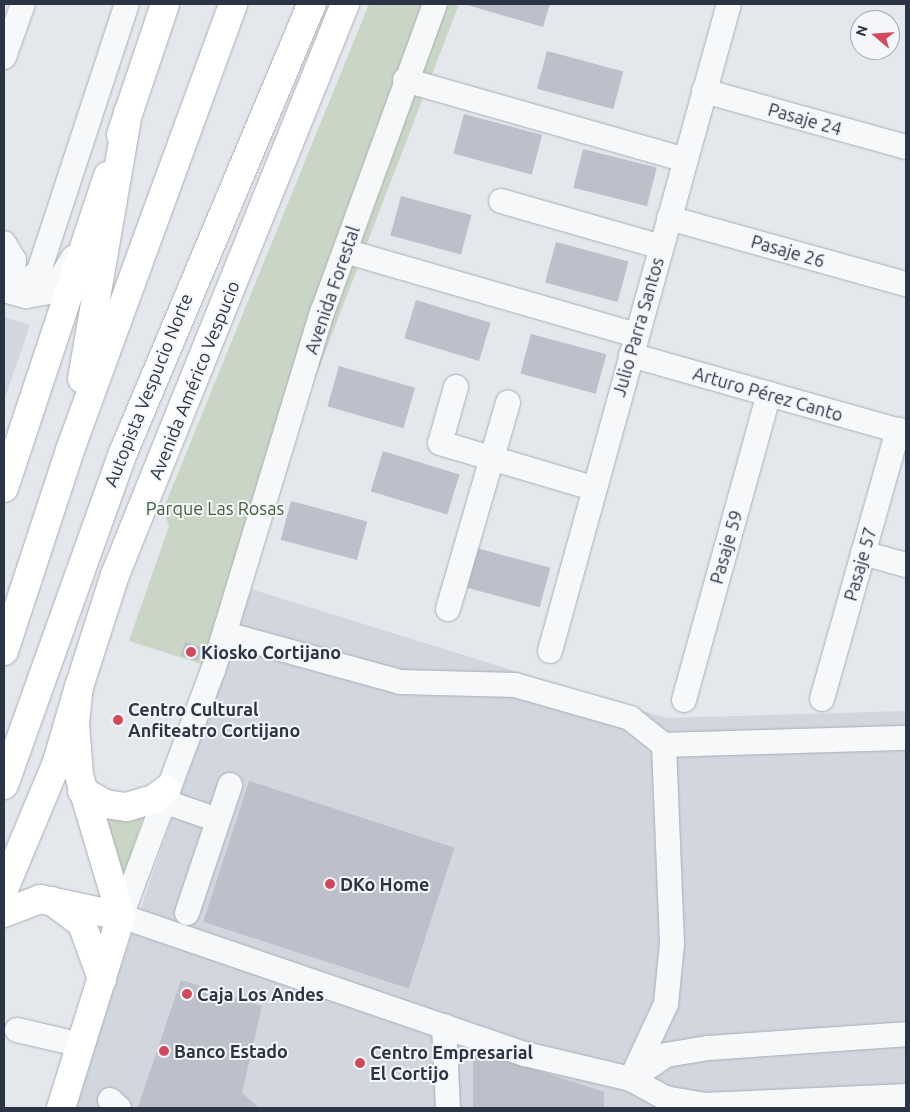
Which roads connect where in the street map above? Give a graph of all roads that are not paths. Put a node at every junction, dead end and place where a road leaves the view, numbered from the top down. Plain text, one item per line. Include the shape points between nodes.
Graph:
1 (23, 4) edge
2 (127, 4) edge
3 (165, 4) edge
4 (233, 4) edge
5 (312, 4) edge
6 (345, 4) edge
7 (435, 4) edge
8 (729, 4) edge
9 (4, 57) edge
10 (405, 80) junction
11 (704, 91) junction
12 (128, 112) junction
13 (906, 147) edge
14 (685, 160) junction
15 (501, 201) dead end
16 (669, 218) junction
17 (94, 219) junction
18 (4, 243) edge
19 (661, 247) junction
20 (345, 251) junction
21 (4, 284) edge
22 (906, 284) edge
23 (4, 291) edge
24 (634, 345) junction
25 (456, 387) dead end
26 (769, 394) junction
27 (508, 403) dead end
28 (902, 431) edge
29 (70, 450) junction
30 (492, 458) junction
31 (4, 488) edge
32 (593, 488) junction
33 (863, 554) junction
34 (906, 566) edge
35 (448, 609) dead end
36 (226, 634) junction
37 (550, 650) dead end
38 (4, 652) edge
39 (79, 687) junction
40 (822, 699) dead end
41 (684, 700) dead end
42 (906, 738) edge
43 (664, 745) junction
44 (4, 785) edge
45 (230, 785) dead end
46 (82, 790) junction
47 (165, 795) junction
48 (218, 820) junction
49 (4, 889) edge
50 (49, 899) junction
51 (4, 913) edge
52 (187, 913) dead end
53 (121, 916) junction
54 (102, 979) junction
55 (444, 1026) junction
56 (17, 1030) dead end
57 (906, 1034) edge
58 (82, 1045) junction
59 (631, 1079) junction
60 (906, 1096) edge
61 (61, 1108) edge
62 (448, 1108) edge

1 - 9 street
2 - 21 street via 39,271 23,286
3 - 12 main road
4 - 29 main road
5 - 44 main road, Autopista Vespucio Norte via 120,461
6 - 39 main road, Avenida Américo Vespucio via 115,575
7 - 10 street, Avenida Forestal
8 - 11 street, Julio Parra Santos
10 - 14 street
10 - 20 street, Avenida Forestal
11 - 13 street, Pasaje 24
11 - 14 street, Julio Parra Santos
12 - 17 main road
12 - 29 main road
14 - 16 street, Julio Parra Santos
15 - 19 street
16 - 19 street, Julio Parra Santos
16 - 22 street, Pasaje 26
17 - 23 street via 53,291 26,296
17 - 31 main road
18 - 21 street via 14,260 13,272
19 - 24 street, Julio Parra Santos
20 - 24 street, Arturo Pérez Canto
20 - 36 street, Avenida Forestal
24 - 26 street, Arturo Pérez Canto
24 - 32 street, Julio Parra Santos
25 - 30 street via 440,443
26 - 28 street, Arturo Pérez Canto
26 - 41 street, Pasaje 59
27 - 30 street
28 - 33 street, Pasaje 57
29 - 38 main road
30 - 32 street
30 - 35 street
32 - 37 street, Julio Parra Santos
33 - 34 street
33 - 40 street, Pasaje 57
36 - 43 street via 400,682 515,685 630,718
36 - 47 street, Avenida Forestal
39 - 46 main road, Avenida Américo Vespucio via 75,723
39 - 49 main road via 57,762
42 - 43 street
43 - 59 street via 672,944 666,1004
45 - 48 street
46 - 47 main road via 105,804 127,807
46 - 53 main road, Avenida Américo Vespucio
47 - 48 street
47 - 53 street, Avenida Forestal
48 - 52 street
50 - 51 main road via 29,900
50 - 53 main road
50 - 54 main road via 82,924
53 - 54 main road
53 - 55 street
54 - 58 main road
55 - 59 street via 525,1054
55 - 62 street
56 - 58 street
57 - 59 street via 708,1048 666,1055
58 - 61 main road
59 - 60 street via 665,1098 705,1105

